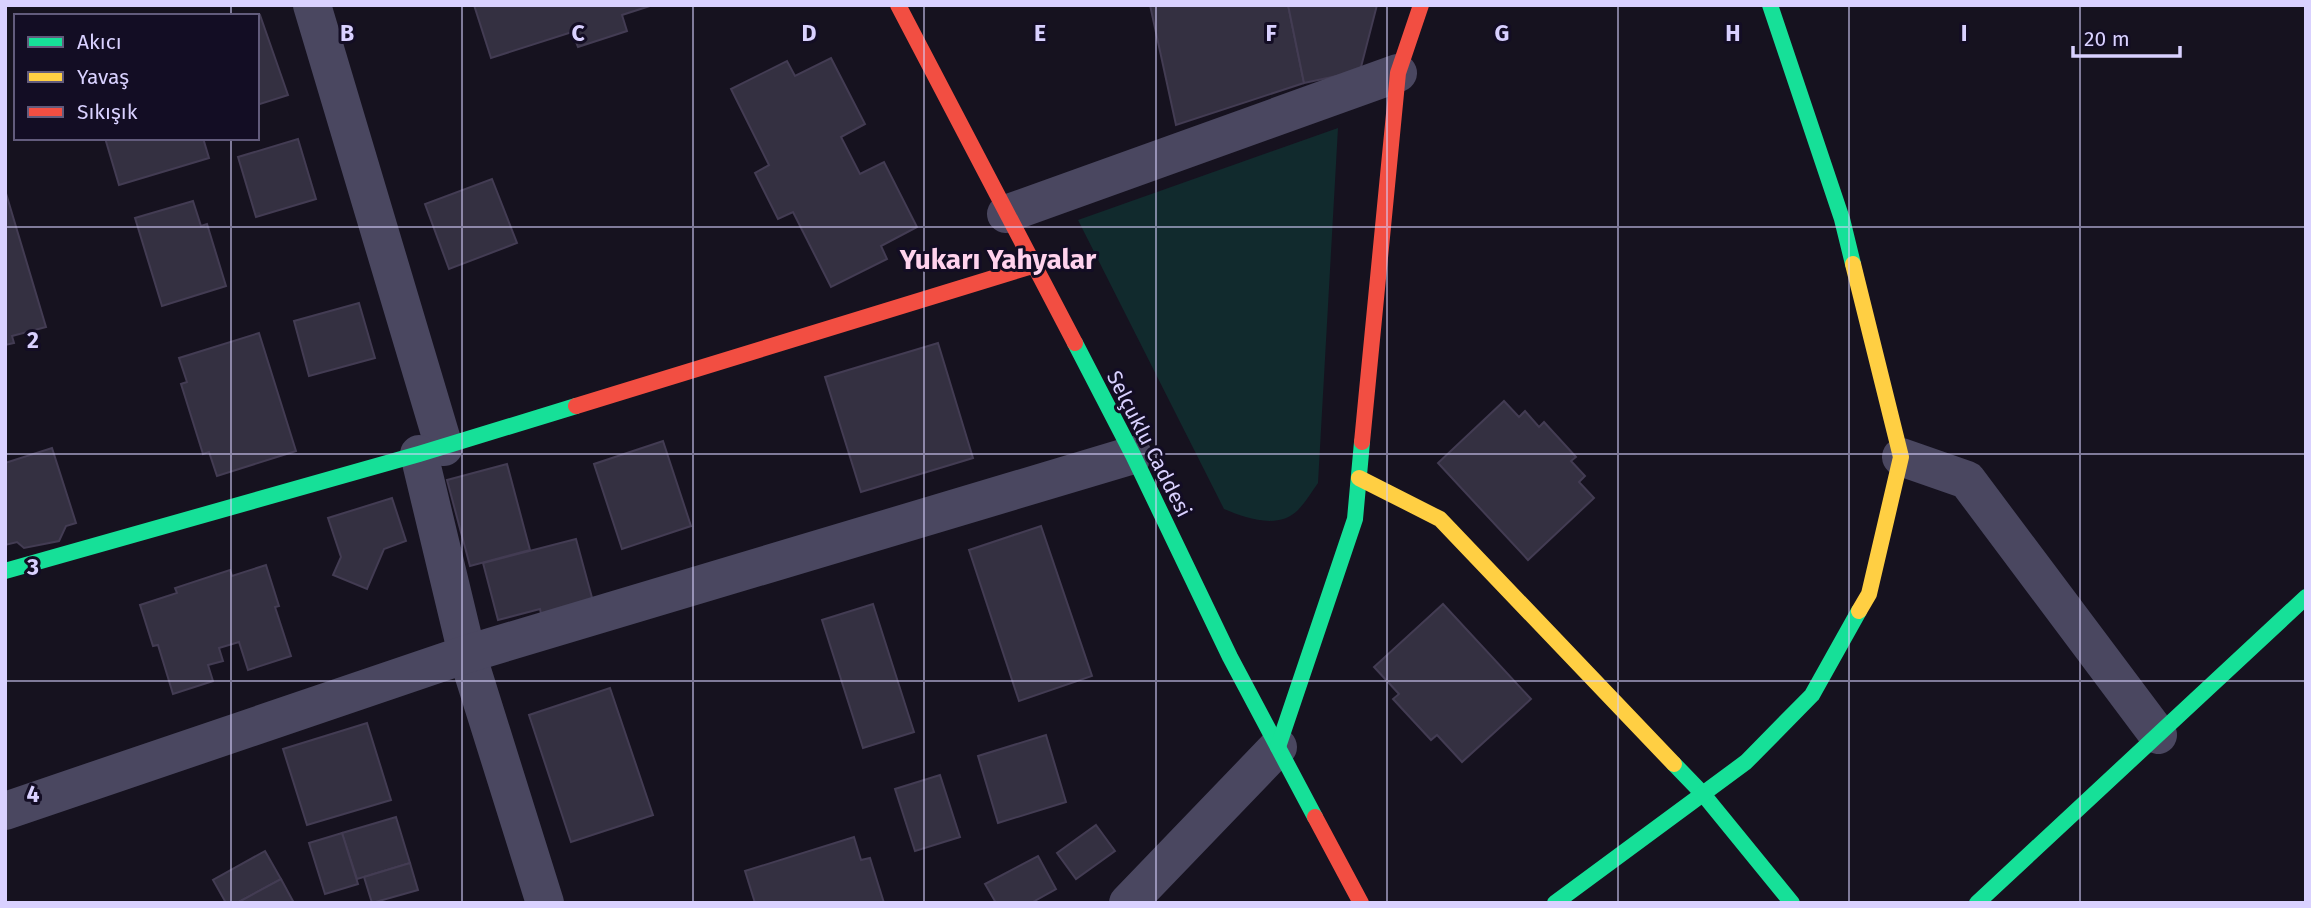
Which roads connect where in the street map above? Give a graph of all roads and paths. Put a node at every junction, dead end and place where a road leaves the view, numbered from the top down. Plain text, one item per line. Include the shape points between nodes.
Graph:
1 (312, 5) edge
2 (898, 5) edge
3 (1421, 5) edge
4 (1770, 5) edge
5 (1398, 73) junction
6 (1006, 214) junction
7 (1032, 266) junction
8 (431, 450) junction
9 (1133, 455) junction
10 (1901, 457) junction
11 (1359, 478) junction
12 (5, 571) edge
13 (2306, 597) edge
14 (467, 654) junction
15 (2158, 735) junction
16 (1278, 747) junction
17 (1703, 794) junction
18 (5, 811) edge
19 (545, 903) edge
20 (1128, 903) edge
21 (1361, 903) edge
22 (1555, 903) edge
23 (1792, 903) edge
24 (1978, 903) edge

1 - 8 street
2 - 6 street, Selçuklu Caddesi
3 - 5 street
4 - 10 street via 1843,219
5 - 6 street
5 - 11 street
6 - 7 street, Selçuklu Caddesi
7 - 8 street
7 - 9 street, Selçuklu Caddesi
8 - 12 street
8 - 14 street
9 - 14 street
9 - 16 street, Selçuklu Caddesi
10 - 15 street via 1967,480
10 - 17 street via 1869,594 1812,695 1746,762
11 - 16 street via 1355,519
11 - 17 street via 1440,519
13 - 15 street
14 - 18 street
14 - 19 street
15 - 24 street
16 - 20 street
16 - 21 street, Selçuklu Caddesi
17 - 22 street
17 - 23 street

